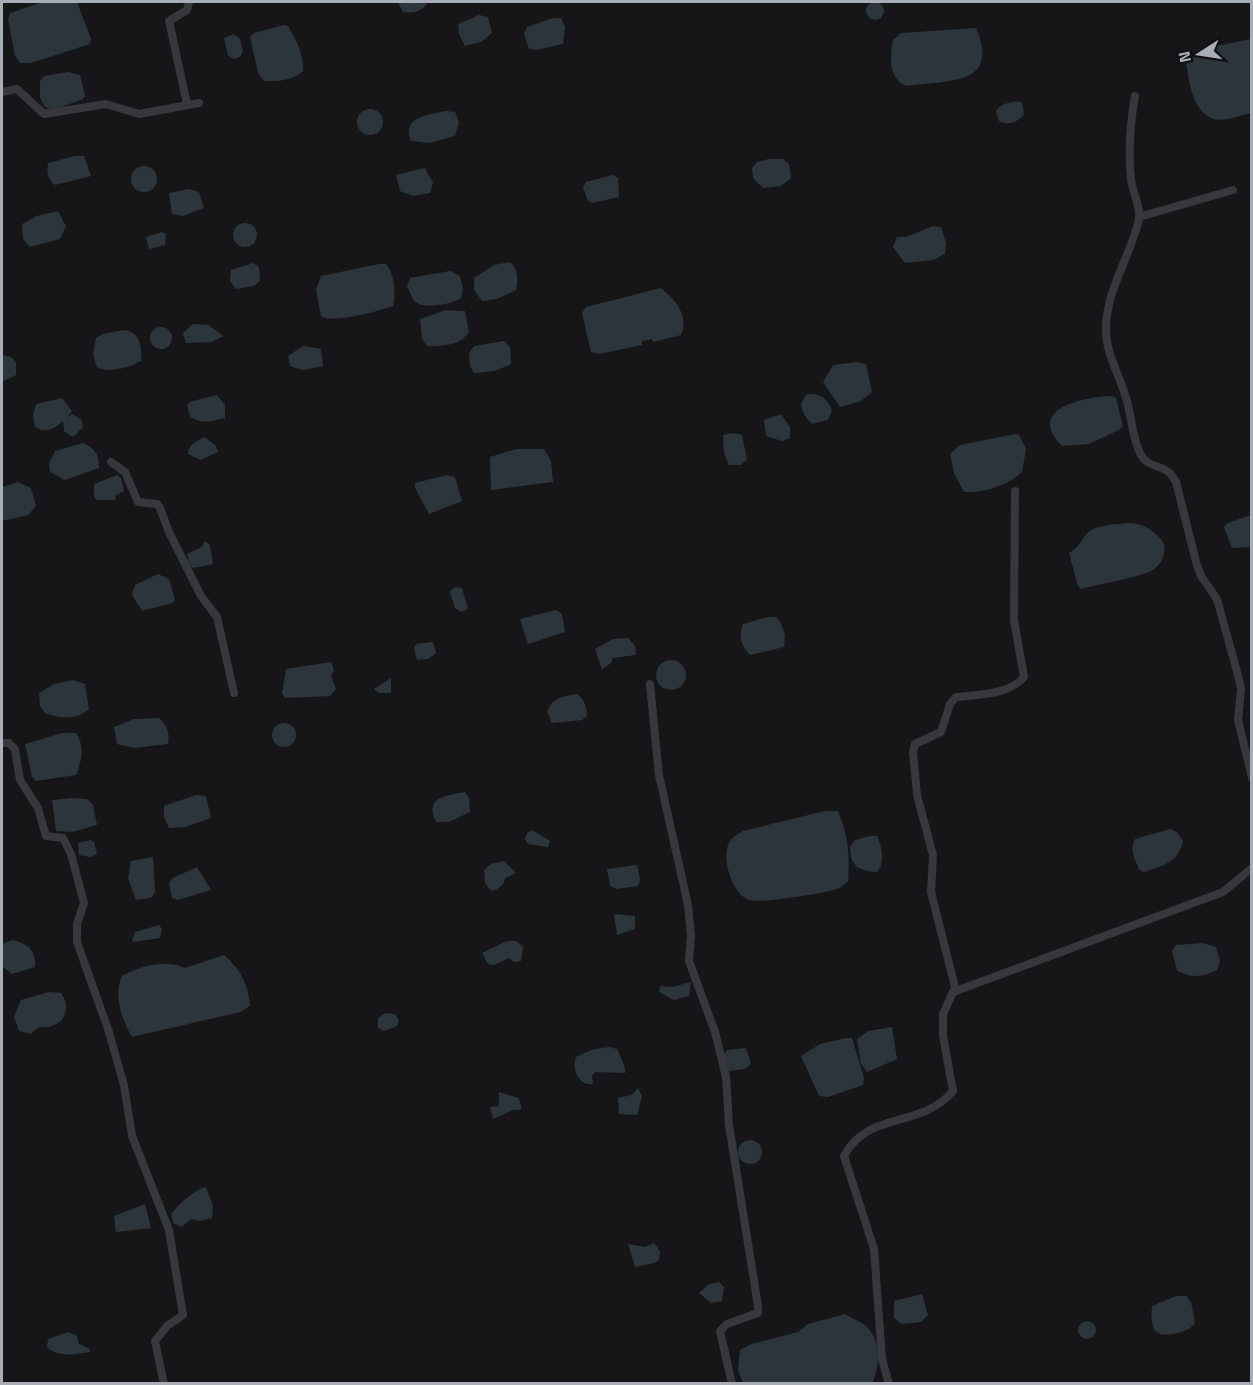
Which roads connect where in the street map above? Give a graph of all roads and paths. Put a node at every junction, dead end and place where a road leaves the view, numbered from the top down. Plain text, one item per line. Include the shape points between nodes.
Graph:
1 (189, 2) edge
2 (2, 92) edge
3 (1135, 96) dead end
4 (187, 104) junction
5 (199, 104) dead end
6 (1233, 190) dead end
7 (1139, 217) junction
8 (111, 462) dead end
9 (1015, 491) dead end
10 (650, 684) dead end
11 (234, 693) dead end
12 (2, 743) edge
13 (1251, 778) edge
14 (1251, 868) edge
15 (956, 991) junction
16 (164, 1383) edge
17 (732, 1383) edge
18 (889, 1383) edge

1 - 4 street via 187,10 169,21
2 - 4 street via 17,89 44,114 106,104 139,114
3 - 7 street via 1130,159
4 - 5 street
6 - 7 street
7 - 13 street via 1111,299 1106,319 1107,341 1134,423 1134,438 1149,465 1168,471 1176,482 1196,562 1217,599 1241,689 1238,720
8 - 11 street via 125,472 138,502 157,504 160,508 201,596 217,617
9 - 15 street via 1014,620 1024,677 1015,685 989,693 956,697 941,732 915,744 913,751 917,795 933,855 933,900
10 - 17 street via 659,775 688,905 689,961 715,1032 726,1077 729,1125 758,1306 758,1313 727,1324 720,1331
12 - 16 street via 15,749 20,780 38,808 46,836 63,838 71,854 84,903 76,942 108,1029 124,1085 132,1136 169,1230 183,1315 166,1326 155,1341
14 - 15 street via 1223,892
15 - 18 street via 943,1014 952,1091 943,1103 921,1116 889,1121 870,1129 844,1156 874,1249 882,1359

